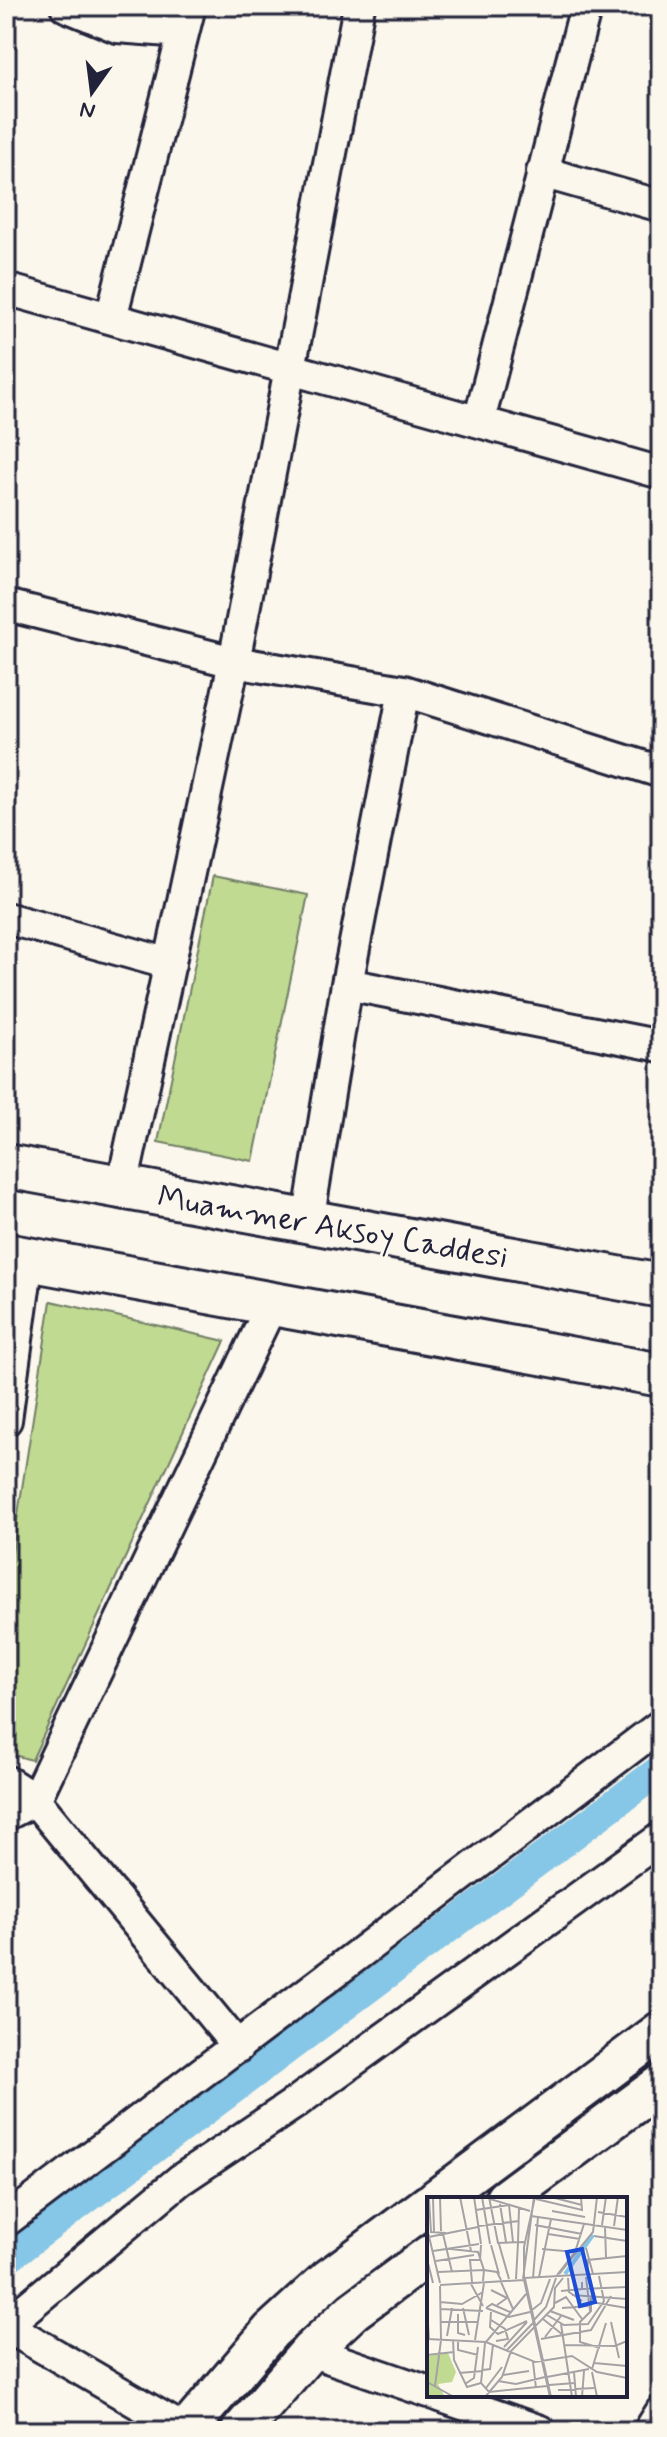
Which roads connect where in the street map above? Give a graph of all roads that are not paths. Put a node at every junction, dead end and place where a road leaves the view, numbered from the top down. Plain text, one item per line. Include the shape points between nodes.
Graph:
1 (66, 6) edge
2 (359, 6) edge
3 (586, 6) edge
4 (186, 19) edge
5 (542, 172) junction
6 (661, 206) edge
7 (6, 289) edge
8 (111, 318) junction
9 (291, 368) junction
10 (479, 421) junction
11 (661, 473) edge
12 (6, 605) edge
13 (234, 662) junction
14 (404, 691) junction
15 (661, 772) edge
16 (6, 918) edge
17 (170, 964) junction
18 (347, 984) junction
19 (661, 1046) edge
20 (6, 1166) edge
21 (122, 1187) junction
22 (308, 1221) junction
23 (17, 1257) edge
24 (661, 1286) edge
25 (272, 1304) junction
26 (661, 1375) edge
27 (6, 1420) edge
28 (661, 1725) edge
29 (6, 1781) edge
30 (35, 1800) junction
31 (6, 1815) edge
32 (661, 1838) edge
33 (661, 2031) edge
34 (238, 2047) junction
35 (661, 2084) edge
36 (439, 2197) edge
37 (508, 2197) edge
38 (427, 2205) edge
39 (6, 2221) edge
40 (427, 2256) edge
41 (6, 2326) edge
42 (310, 2351) junction
43 (427, 2391) edge
44 (443, 2397) edge
45 (661, 2412) edge
46 (186, 2431) edge
47 (241, 2431) edge
48 (540, 2431) edge
49 (649, 2431) edge

1 - 4 street via 117,27
2 - 9 street
3 - 5 street
4 - 8 street
5 - 6 street
5 - 10 street
7 - 8 street
8 - 9 street
9 - 10 street
9 - 13 street
10 - 11 street
12 - 13 street
13 - 14 street
13 - 17 street
14 - 15 street
14 - 18 street
16 - 17 street
17 - 21 street
18 - 19 street
18 - 22 street
20 - 21 main road, Muammer Aksoy Caddesi
21 - 22 main road, Muammer Aksoy Caddesi
22 - 24 main road, Muammer Aksoy Caddesi
23 - 25 main road
23 - 27 street
25 - 26 main road
25 - 30 street
28 - 34 street
29 - 30 street
30 - 31 street
30 - 34 street
32 - 41 street via 180,2180
33 - 36 street
34 - 39 street
35 - 37 street
38 - 46 street via 328,2279 271,2331
40 - 42 street via 353,2311
41 - 46 street
42 - 43 street
42 - 47 street
44 - 48 street
45 - 49 street

